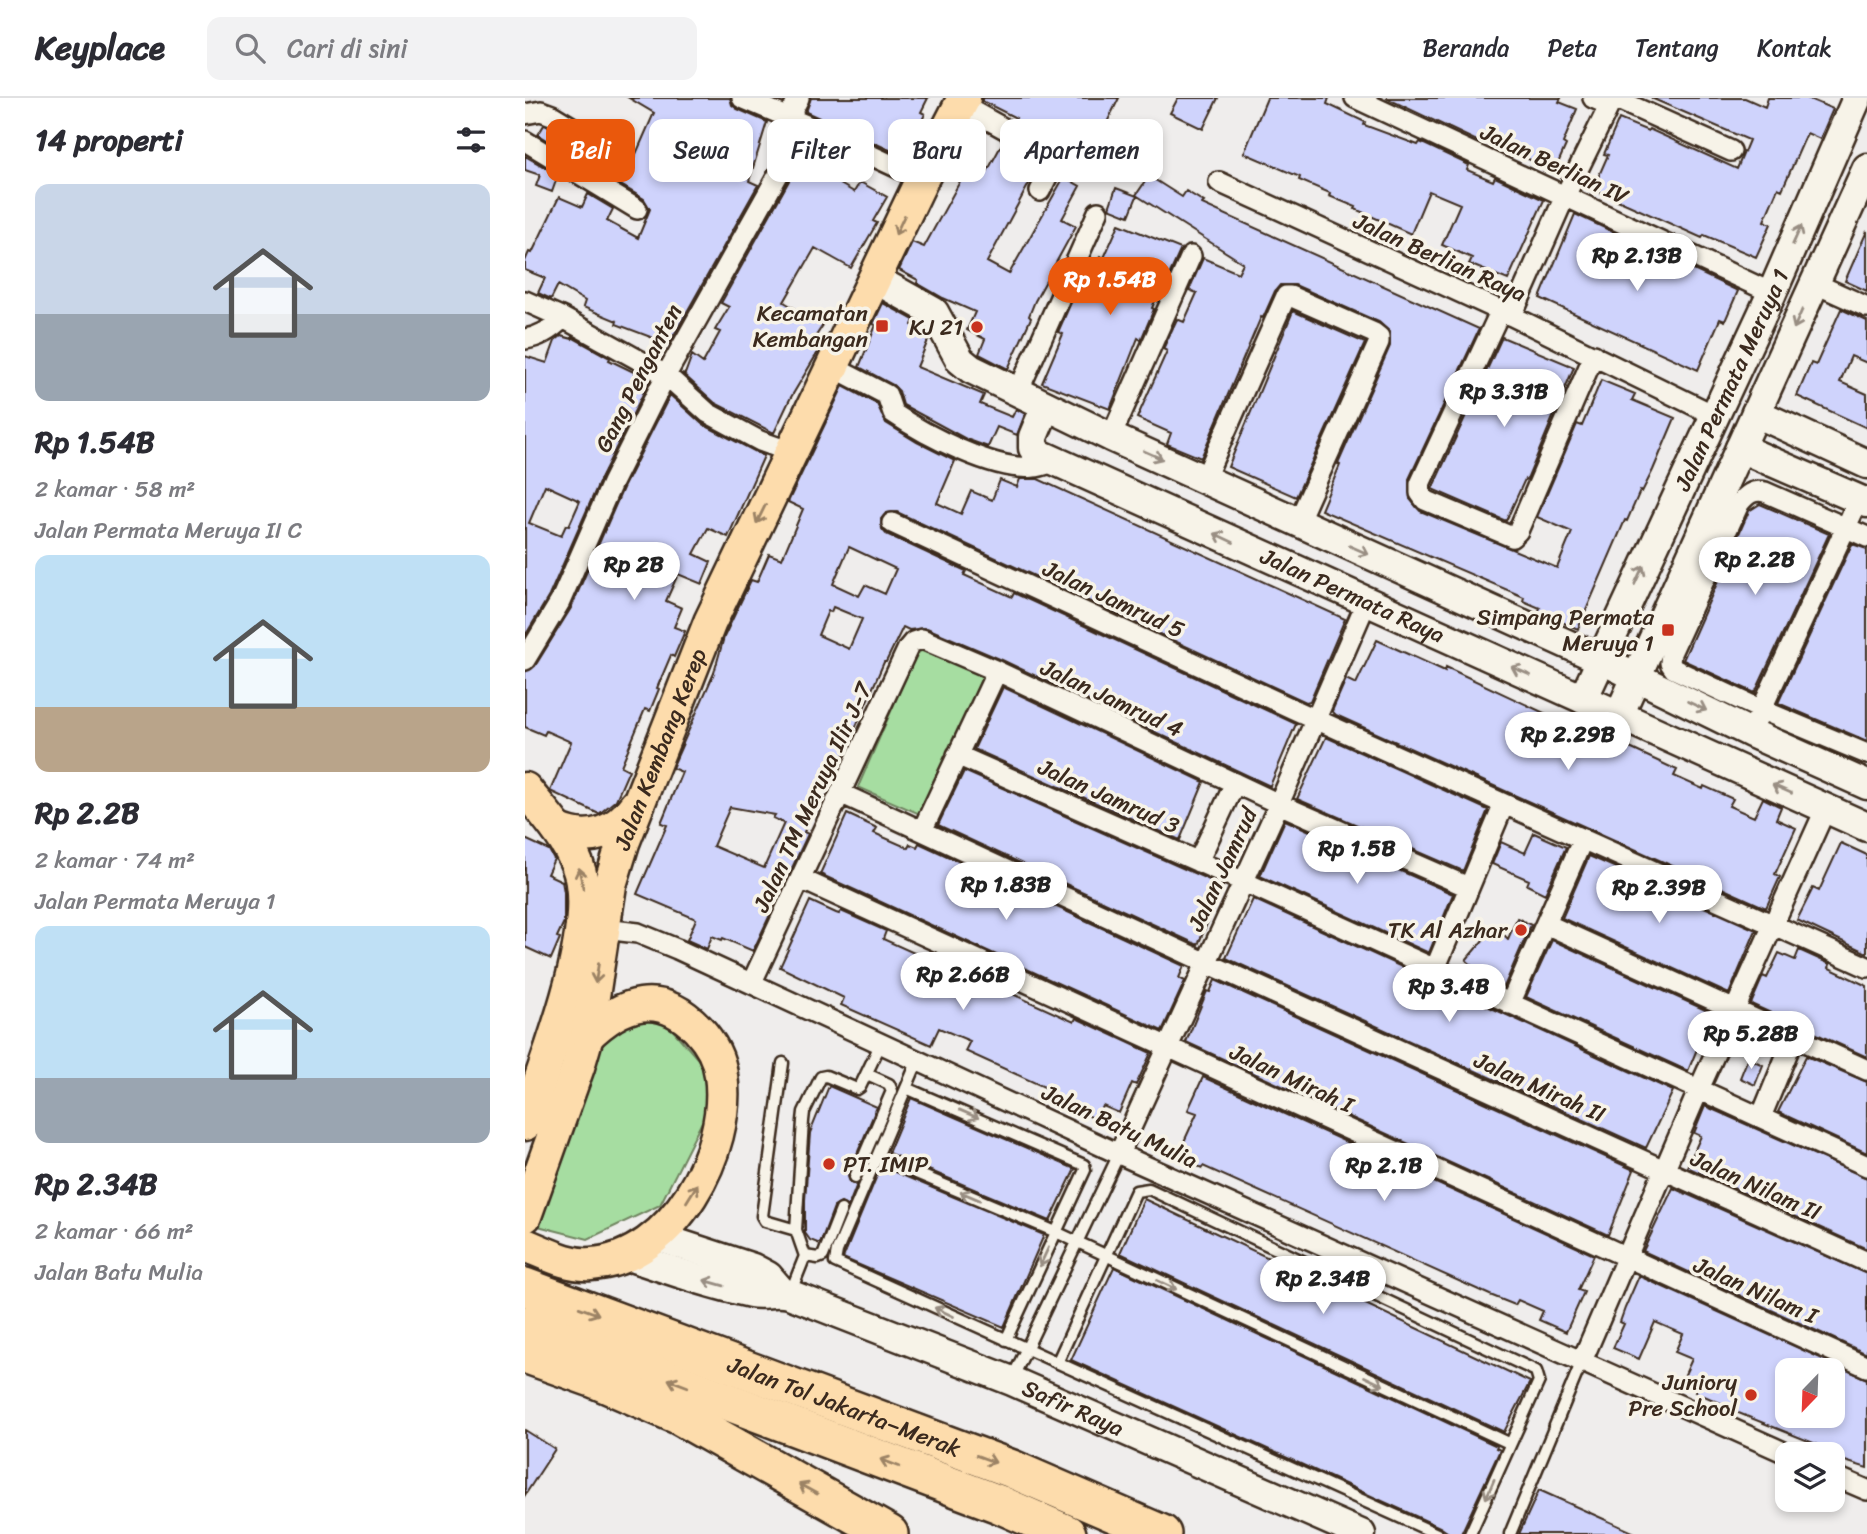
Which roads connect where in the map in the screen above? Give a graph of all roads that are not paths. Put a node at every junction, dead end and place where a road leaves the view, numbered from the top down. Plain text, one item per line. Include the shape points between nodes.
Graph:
1 (742, 98) edge
2 (799, 98) edge
3 (1355, 98) edge
4 (1857, 98) edge
5 (1607, 100) edge
6 (962, 101) edge
7 (525, 114) edge
8 (560, 119) edge
9 (793, 119) edge
10 (798, 119) edge
11 (953, 119) edge
12 (525, 141) edge
13 (1731, 151) dead end
14 (1867, 168) edge
15 (767, 181) edge
16 (921, 182) edge
17 (1219, 182) dead end
18 (1040, 191) dead end
19 (1565, 196) junction
20 (637, 209) dead end
21 (1098, 212) dead end
22 (1191, 256) dead end
23 (875, 279) junction
24 (1814, 283) junction
25 (1772, 293) junction
26 (525, 301) edge
27 (1867, 307) edge
28 (1506, 314) junction
29 (563, 318) junction
30 (525, 338) edge
31 (1594, 355) junction
32 (833, 366) junction
33 (666, 375) junction
34 (1018, 391) junction
35 (1046, 406) junction
36 (1756, 413) junction
37 (1714, 415) junction
38 (1111, 437) junction
39 (1740, 448) junction
40 (791, 452) junction
41 (1055, 461) junction
42 (1867, 464) edge
43 (1205, 478) junction
44 (1863, 501) edge
45 (1298, 522) junction
46 (893, 523) dead end
47 (1846, 527) junction
48 (1867, 537) edge
49 (1366, 603) junction
50 (922, 639) joint
51 (1600, 659) junction
52 (525, 660) edge
53 (997, 671) junction
54 (1636, 676) junction
55 (1583, 699) junction
56 (1619, 715) junction
57 (1315, 719) junction
58 (1756, 722) junction
59 (1867, 754) edge
60 (957, 755) junction
61 (1235, 783) junction
62 (1866, 783) edge
63 (525, 789) edge
64 (645, 790) junction
65 (840, 793) junction
66 (1279, 804) junction
67 (1504, 804) junction
68 (1826, 808) junction
69 (1867, 827) edge
70 (557, 829) junction
71 (922, 831) junction
72 (1583, 839) junction
73 (1198, 862) junction
74 (801, 879) junction
75 (1242, 881) junction
76 (1468, 887) junction
77 (609, 896) junction
78 (1546, 924) junction
79 (1772, 925) junction
80 (604, 929) junction
81 (638, 933) junction
82 (1205, 962) junction
83 (1867, 967) edge
84 (1435, 969) junction
85 (753, 982) junction
86 (1510, 1004) junction
87 (1734, 1010) junction
88 (587, 1036) junction
89 (1794, 1037) junction
90 (882, 1043) junction
91 (1168, 1047) junction
92 (919, 1060) junction
93 (783, 1063) dead end
94 (1867, 1070) edge
95 (867, 1074) junction
96 (906, 1088) junction
97 (1699, 1089) junction
98 (1761, 1117) junction
99 (525, 1124) edge
100 (1119, 1154) junction
101 (878, 1157) junction
102 (1867, 1166) edge
103 (1664, 1170) junction
104 (855, 1177) dead end
105 (529, 1207) edge
106 (841, 1210) dead end
107 (796, 1230) junction
108 (1056, 1233) junction
109 (655, 1236) junction
110 (1076, 1242) junction
111 (525, 1245) edge
112 (625, 1255) junction
113 (805, 1256) junction
114 (1105, 1256) junction
115 (1626, 1257) junction
116 (1867, 1262) edge
117 (525, 1287) edge
118 (785, 1293) junction
119 (525, 1325) edge
120 (1006, 1340) junction
121 (1027, 1349) junction
122 (525, 1354) edge
123 (1582, 1361) junction
124 (1057, 1363) junction
125 (1867, 1367) edge
126 (1012, 1381) junction
127 (1509, 1443) junction
128 (1775, 1448) edge
129 (1845, 1481) edge
130 (1867, 1490) edge
131 (889, 1534) edge
132 (1067, 1534) edge
133 (1162, 1534) edge
134 (1361, 1534) edge
135 (1437, 1534) edge
136 (1470, 1534) edge
137 (1510, 1534) edge

1 - 9 street
2 - 10 street, Gang Penganten
3 - 19 street, Jalan Berlian IV
25 -> 4 street, Jalan Permata Meruya 1
5 - 13 street
5 - 19 street
6 - 11 main road, Jalan Kembang Kerep
6 - 18 street via 1049,154 1054,163
7 - 8 street via 541,111
12 - 20 street
14 - 24 street, Jalan Permata Meruya 1
15 - 33 street, Gang Penganten
16 -> 23 main road, Jalan Kembang Kerep
17 - 28 street, Jalan Berlian Raya
19 - 25 street, Jalan Berlian IV
19 - 28 street
21 - 34 street
22 - 38 street
23 - 32 main road, Jalan Kembang Kerep
23 - 34 street, Jalan Permata Raya via 934,312 964,365
24 - 27 street
24 -> 36 street, Jalan Permata Meruya 1
25 - 37 street, Jalan Permata Meruya 1
26 - 29 street
28 - 31 street, Jalan Berlian Raya
28 - 31 street via 1420,484 1425,500 1512,537
29 - 30 street via 554,328
29 - 33 street
31 - 37 street, Jalan Berlian Raya
32 - 40 main road, Jalan Kembang Kerep
32 - 41 street via 880,390 890,399 893,413 961,450 1024,468
33 - 40 street via 708,413
33 - 52 street, Gang Penganten via 612,482 560,602
34 - 35 street, Jalan Permata Raya
35 - 38 street, Jalan Permata Raya
35 - 41 street, Jalan Permata Raya via 1033,448
36 - 39 street, Jalan Permata Meruya 1
36 - 42 street
51 -> 37 street, Jalan Permata Meruya 1
38 -> 43 street, Jalan Permata Raya
39 - 44 street
39 - 54 street, Jalan Permata Meruya 1
40 -> 64 main road, Jalan Kembang Kerep via 710,622
49 -> 41 street, Jalan Permata Raya
43 - 45 street, Jalan Permata Raya
43 - 45 street via 1284,299 1290,296 1379,337
44 - 47 street
45 -> 51 street, Jalan Permata Raya
46 - 57 street, Jalan Jamrud 5
47 - 48 street
47 - 58 street
47 - 58 street via 1765,492 1754,491 1739,504 1669,663
55 -> 49 street, Jalan Permata Raya
49 - 57 street, Jalan Jamrud
50 - 53 street, Jalan Jamrud 4
50 - 65 street, Jalan TM Meruya Ilir J-7 via 908,648
51 - 54 street, Jalan Permata Raya
51 - 55 street, Jalan Permata Meruya 1
53 - 60 street
53 - 61 street, Jalan Jamrud 4
54 - 56 street, Jalan Permata Meruya 1
54 -> 58 street, Jalan Permata Raya
55 - 56 street, Jalan Permata Raya
68 -> 56 street, Jalan Permata Raya
57 - 66 street, Jalan Jamrud
57 - 67 street, Jalan Jamrud 5
58 - 59 street
58 - 62 street, Jalan Permata Raya
60 - 71 street
60 - 73 street, Jalan Jamrud 3
61 - 66 street, Jalan Jamrud 4
61 - 73 street
63 - 70 main road
64 - 70 main road via 624,820 601,834 579,837
64 - 77 main road, Jalan Kembang Kerep via 618,856
65 - 71 street, Jalan Mirah II
65 - 74 street, Jalan TM Meruya Ilir J-7
66 - 75 street, Jalan Jamrud
66 - 76 street, Jalan Jamrud 4
67 - 72 street, Jalan Jamrud 5
67 - 76 street
68 - 69 street, Jalan Permata Raya
68 - 79 street
99 -> 70 main road via 570,983 583,919 581,875
71 - 82 street, Jalan Mirah II
72 - 78 street
72 - 79 street, Jalan Jamrud 5
73 - 75 street, Jalan Jamrud 3
74 - 85 street, Jalan TM Meruya Ilir J-7
74 - 91 street, Jalan Mirah I
75 - 82 street, Jalan Jamrud
75 - 84 street, Jalan Jamrud 3
76 - 84 street
77 - 80 main road, Jalan Kembang Kerep
77 - 81 street, Jalan Batu Mulia
78 - 86 street
78 - 87 street
79 - 83 street, Jalan Jamrud 5
79 - 87 street
80 - 81 street, Jalan Batu Mulia
80 -> 88 main road, Jalan Kembang Kerep
81 - 85 street, Jalan Batu Mulia
82 - 91 street, Jalan Jamrud
82 - 103 street, Jalan Mirah II
84 - 86 street, Jalan Jamrud 3
85 - 90 street, Jalan Batu Mulia
86 - 97 street, Jalan Jamrud 3
87 - 89 street
87 - 97 street
88 - 105 main road, Jalan Kembang Kerep
109 -> 88 main road via 688,1201 710,1156 722,1098 717,1057 694,1025 662,1005 620,1010
89 - 94 street
89 - 98 street
90 - 92 street, Jalan Batu Mulia
90 - 95 lane
91 - 100 street, Jalan Jamrud
91 - 115 street, Jalan Mirah I
92 - 96 lane
92 - 100 street, Jalan Batu Mulia
93 - 107 lane via 762,1216
95 - 104 lane via 890,1084 892,1091
95 - 107 lane via 857,1088 826,1076 817,1081 804,1115
96 - 101 lane
96 -> 108 lane via 1084,1165
97 - 98 street, Jalan Jamrud 3
97 - 103 street
98 - 102 street, Jalan Jamrud 3
100 - 110 lane
100 - 123 street, Jalan Batu Mulia
108 -> 101 lane
120 -> 101 lane via 835,1262
103 - 115 street
103 - 116 street, Jalan Nilam II
106 - 113 lane via 823,1256
107 - 113 lane
108 - 110 lane
108 -> 120 lane
109 - 112 main road
109 - 118 street, Safir Raya via 753,1268
110 - 114 lane
110 - 121 lane
111 - 112 main road via 583,1264
118 -> 112 street, Safir Raya via 743,1291
113 - 118 lane
114 - 124 lane
114 -> 127 lane
114 - 127 lane via 1136,1191 1149,1189 1536,1371 1539,1381
115 - 123 street
115 - 125 street, Jalan Nilam I
117 -> 133 highway, Jalan Tol Jakarta–Merak via 1012,1469
118 - 126 street, Safir Raya
132 -> 119 highway, Jalan Tol Jakarta–Merak via 999,1504
120 - 121 lane
121 - 124 lane
121 - 126 lane
131 -> 122 highway via 678,1415
123 - 128 street, Jalan Batu Mulia
123 - 137 lane
124 - 135 lane
126 - 134 street, Safir Raya
127 -> 136 lane
129 - 130 street

